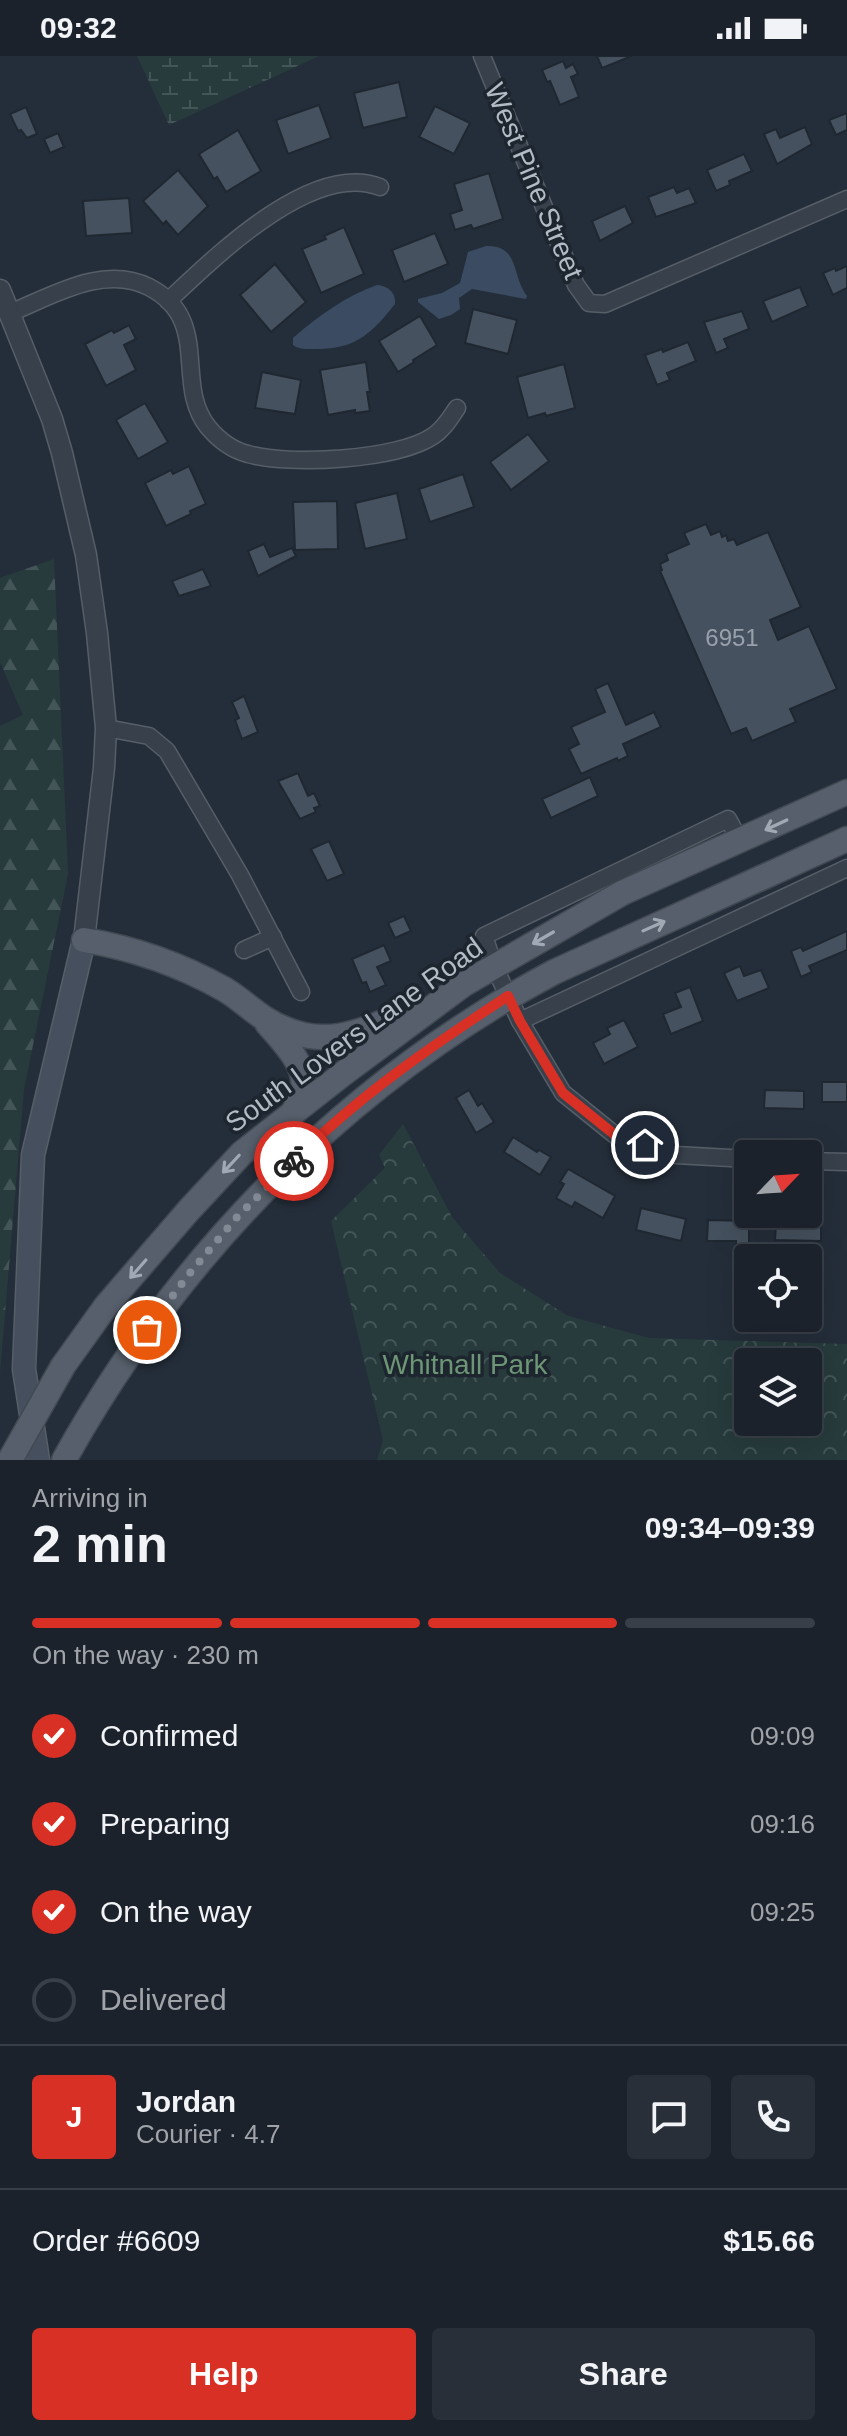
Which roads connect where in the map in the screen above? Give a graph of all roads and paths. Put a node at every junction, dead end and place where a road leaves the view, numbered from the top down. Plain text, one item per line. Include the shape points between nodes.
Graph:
1 (482, 56) edge
2 (380, 187) dead end
3 (847, 199) edge
4 (0, 290) edge
5 (168, 301) junction
6 (10, 313) junction
7 (457, 408) dead end
8 (106, 728) junction
9 (847, 792) edge
10 (847, 839) edge
11 (847, 868) edge
12 (273, 937) junction
13 (84, 940) junction
14 (244, 950) dead end
15 (501, 981) junction
16 (464, 984) junction
17 (301, 992) dead end
18 (263, 1018) junction
19 (520, 1021) junction
20 (294, 1111) junction
21 (734, 1158) edge
22 (822, 1161) edge
23 (847, 1162) edge
24 (10, 1460) edge
25 (38, 1460) edge
26 (64, 1460) edge

1 - 3 street, West Pine Street via 576,285 589,303 605,304
2 - 5 street via 345,182 290,204 232,243
4 - 6 street
5 - 6 street via 139,283 108,279
5 - 7 street via 185,329 192,358 191,388 202,418 226,444 249,455 305,460 393,450 435,435
6 - 8 street via 52,419 74,501 97,633
8 - 12 street via 149,736 167,751
8 - 13 street
9 -> 15 main road, South Lovers Lane Road via 622,893
15 -> 10 main road, South Lovers Lane Road via 554,972
11 - 19 street
12 - 14 street
12 - 17 street
13 - 18 main road via 182,968 233,994
13 - 25 main road via 33,1155 24,1369
15 - 16 main road, South Lovers Lane Road
15 - 19 street
15 - 26 main road, South Lovers Lane Road via 464,1025 384,1082 237,1217 133,1347
16 - 18 main road via 362,1032 338,1037 289,1031
16 - 20 main road, South Lovers Lane Road
18 - 20 main road via 303,1074
19 - 21 street via 563,1093 615,1135 676,1155
20 -> 24 main road, South Lovers Lane Road, bridge via 242,1153 106,1306 63,1366
22 - 23 street

